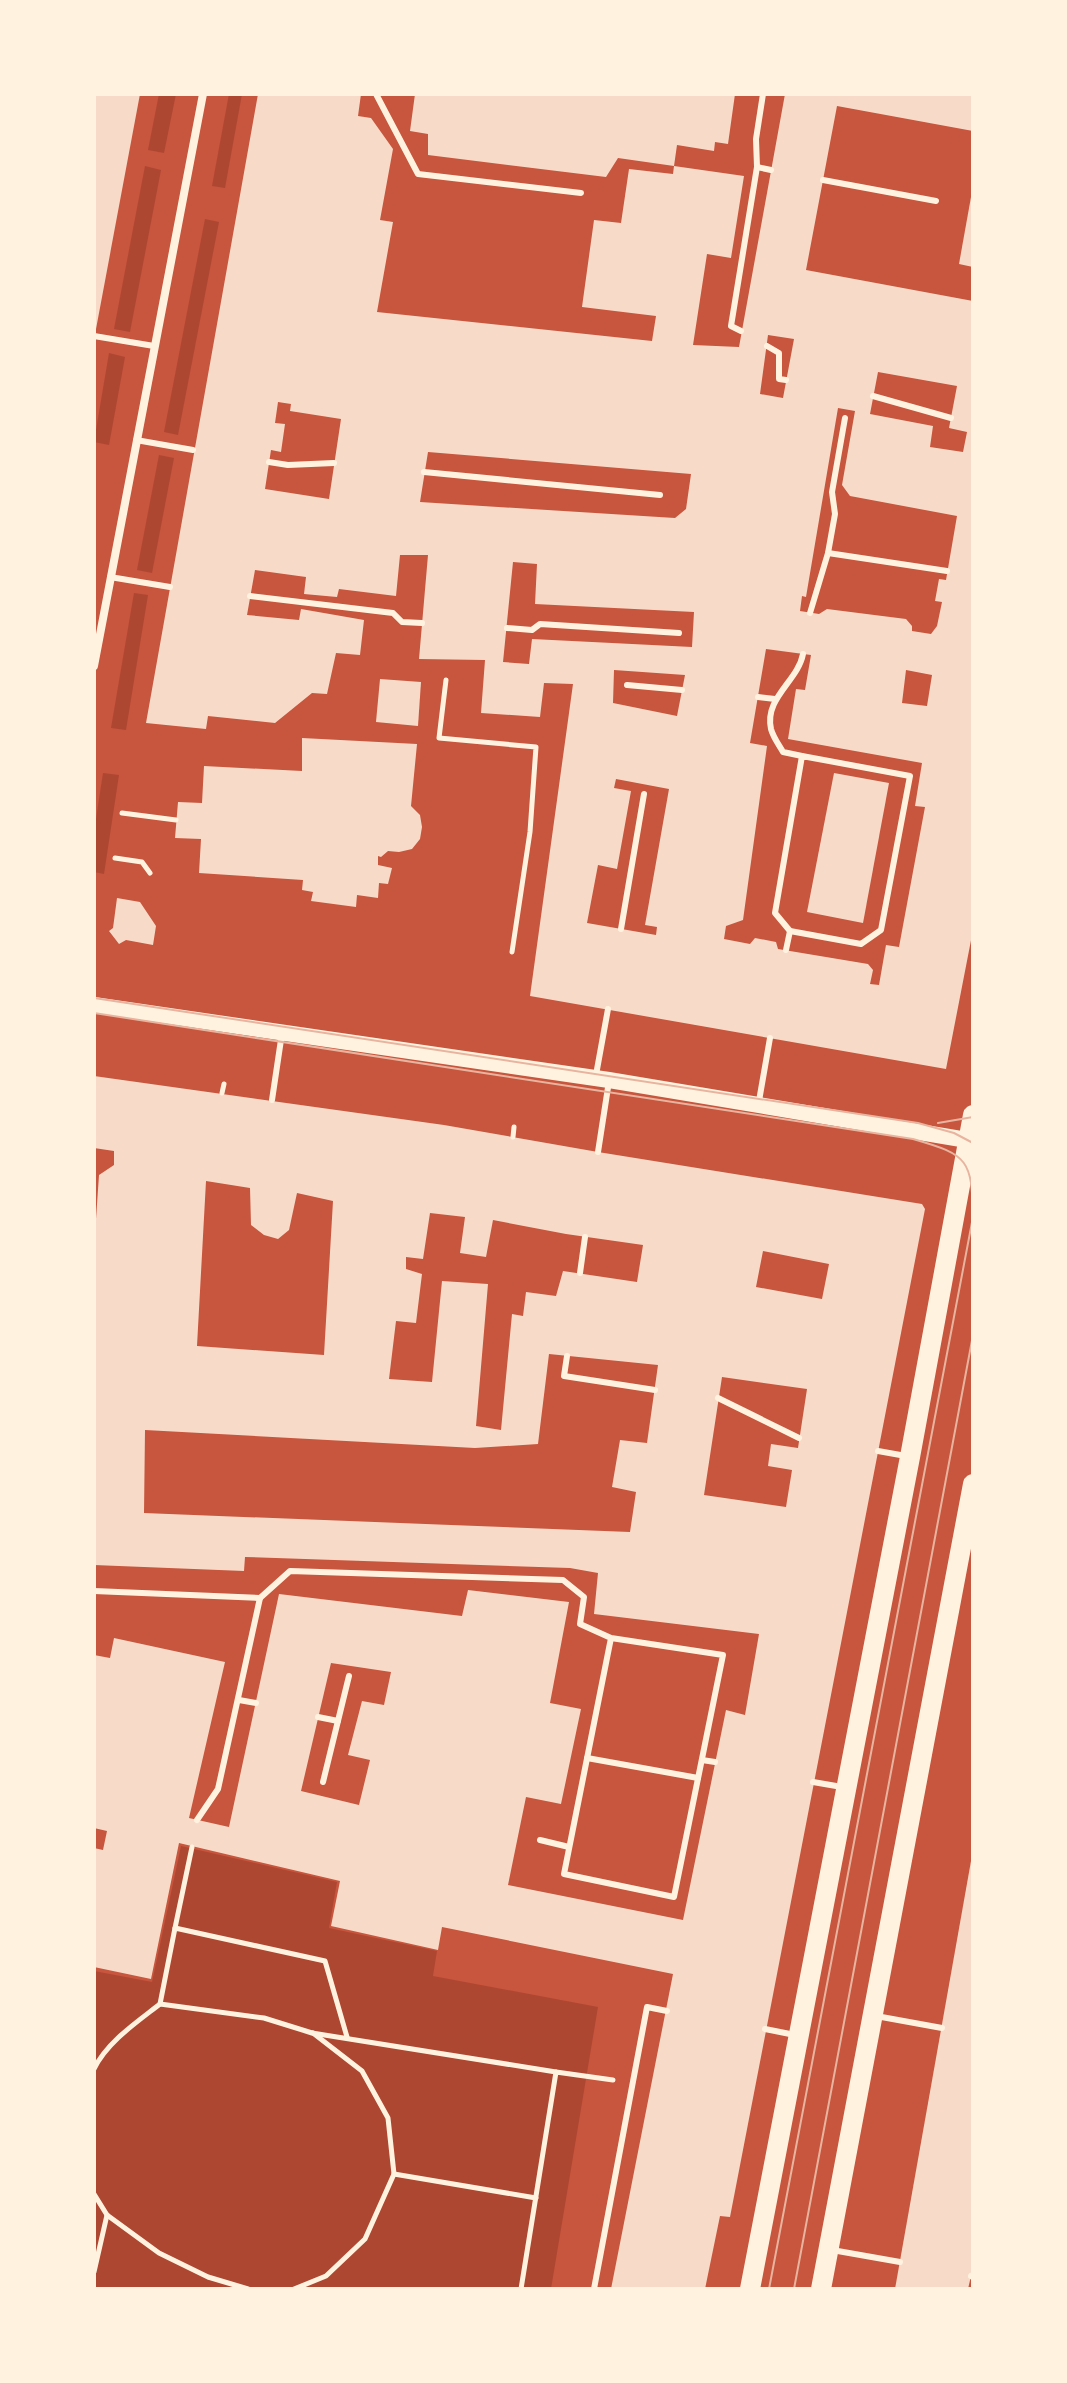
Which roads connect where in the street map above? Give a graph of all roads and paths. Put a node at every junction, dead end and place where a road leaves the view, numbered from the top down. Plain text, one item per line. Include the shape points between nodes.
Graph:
1 (203, 94) edge
2 (376, 94) edge
3 (763, 94) edge
4 (757, 167) junction
5 (771, 170) dead end
6 (823, 180) dead end
7 (581, 193) dead end
8 (936, 201) dead end
9 (741, 331) dead end
10 (94, 336) edge
11 (154, 346) junction
12 (767, 346) dead end
13 (786, 380) dead end
14 (873, 396) dead end
15 (845, 418) dead end
16 (951, 418) dead end
17 (136, 440) junction
18 (193, 450) dead end
19 (269, 462) dead end
20 (334, 463) dead end
21 (424, 472) dead end
22 (660, 495) dead end
23 (828, 553) junction
24 (947, 571) dead end
25 (110, 577) junction
26 (170, 587) dead end
27 (250, 596) dead end
28 (810, 613) dead end
29 (97, 622) edge
30 (422, 623) dead end
31 (507, 628) dead end
32 (679, 633) dead end
33 (803, 654) dead end
34 (94, 666) edge
35 (446, 680) dead end
36 (627, 685) dead end
37 (682, 690) dead end
38 (758, 697) dead end
39 (775, 699) junction
40 (802, 756) junction
41 (644, 794) dead end
42 (122, 813) dead end
43 (176, 820) dead end
44 (115, 858) dead end
45 (150, 873) dead end
46 (621, 929) dead end
47 (790, 931) junction
48 (786, 950) dead end
49 (512, 952) dead end
50 (94, 1005) edge
51 (608, 1009) dead end
52 (282, 1033) junction
53 (770, 1038) dead end
54 (602, 1080) junction
55 (224, 1084) dead end
56 (222, 1093) dead end
57 (272, 1100) dead end
58 (758, 1105) junction
59 (973, 1115) edge
60 (514, 1127) dead end
61 (513, 1137) dead end
62 (971, 1141) edge
63 (598, 1152) dead end
64 (585, 1237) dead end
65 (580, 1273) dead end
66 (567, 1356) dead end
67 (655, 1390) dead end
68 (718, 1398) dead end
69 (799, 1438) dead end
70 (878, 1451) dead end
71 (910, 1457) junction
72 (973, 1484) edge
73 (968, 1533) edge
74 (94, 1591) edge
75 (260, 1598) junction
76 (611, 1638) junction
77 (349, 1676) dead end
78 (239, 1700) junction
79 (256, 1703) dead end
80 (318, 1717) dead end
81 (338, 1721) junction
82 (587, 1758) junction
83 (702, 1760) junction
84 (715, 1762) dead end
85 (698, 1778) junction
86 (323, 1782) dead end
87 (813, 1782) dead end
88 (846, 1788) junction
89 (197, 1820) dead end
90 (540, 1840) dead end
91 (192, 1847) dead end
92 (569, 1847) junction
93 (175, 1928) junction
94 (160, 2004) junction
95 (667, 2011) dead end
96 (873, 2015) junction
97 (942, 2028) dead end
98 (765, 2029) dead end
99 (312, 2033) junction
100 (798, 2035) junction
101 (347, 2037) junction
102 (94, 2069) edge
103 (556, 2072) junction
104 (588, 2075) dead end
105 (394, 2174) junction
106 (94, 2194) edge
107 (536, 2198) junction
108 (107, 2215) junction
109 (829, 2249) junction
110 (900, 2262) dead end
111 (94, 2272) edge
112 (248, 2289) edge
113 (294, 2289) edge
114 (521, 2289) edge
115 (594, 2289) edge
116 (750, 2289) edge
117 (821, 2289) edge

1 - 11 street
2 - 7 lane via 418,174
3 - 4 lane
4 - 5 lane
4 - 9 lane via 731,326
6 - 8 lane
10 - 11 lane
11 - 17 street
12 - 13 lane via 779,353 779,379
14 - 16 lane
15 - 23 lane
17 - 18 lane
17 - 25 street
19 - 20 lane
21 - 22 lane
23 - 24 lane
23 - 28 lane
25 - 26 lane
25 - 29 street
27 - 30 lane via 393,613 402,622
29 - 34 street
31 - 32 lane via 532,630 540,624
33 - 39 lane via 802,664
35 - 49 path via 439,738 536,747
36 - 37 lane
38 - 39 lane
39 - 40 lane via 771,728 783,752
40 - 47 lane via 775,913
40 - 47 lane via 910,776 881,930 861,944
41 - 46 lane
42 - 43 path
44 - 45 path via 142,862
47 - 48 lane
50 - 52 main road
51 - 54 lane
52 - 54 main road
52 - 57 lane
53 - 58 lane
54 - 58 main road
54 - 63 lane
55 - 56 path
58 - 62 main road
59 - 62 main road
60 - 61 path
62 - 71 main road
64 - 65 lane
66 - 67 lane via 564,1376
68 - 69 lane
70 - 71 lane
71 - 88 main road
72 - 73 main road
73 - 96 main road
74 - 75 lane
75 - 76 lane via 290,1571 563,1580 584,1597 580,1624
75 - 78 lane
76 - 82 lane
76 - 83 lane via 723,1655
77 - 81 lane
78 - 79 lane
78 - 89 lane via 218,1789
80 - 81 lane
81 - 86 lane
82 - 85 lane
82 - 92 lane
83 - 84 lane
83 - 85 lane
85 - 92 lane via 674,1897 564,1874
87 - 88 lane
88 - 100 main road
90 - 92 lane
91 - 93 path
93 - 94 path
93 - 101 path via 325,1961
94 - 99 path via 264,2018
94 - 102 path via 128,2029
95 - 115 lane via 647,2007
96 - 97 lane
96 - 109 main road
98 - 100 lane
99 - 101 path
99 - 105 path via 362,2071 388,2118
100 - 116 main road
101 - 103 path
103 - 104 path
103 - 107 path
105 - 107 path
105 - 113 path via 365,2239 326,2276
106 - 108 path
107 - 114 path
108 - 111 path
108 - 112 path via 159,2253
109 - 110 lane
109 - 117 main road

